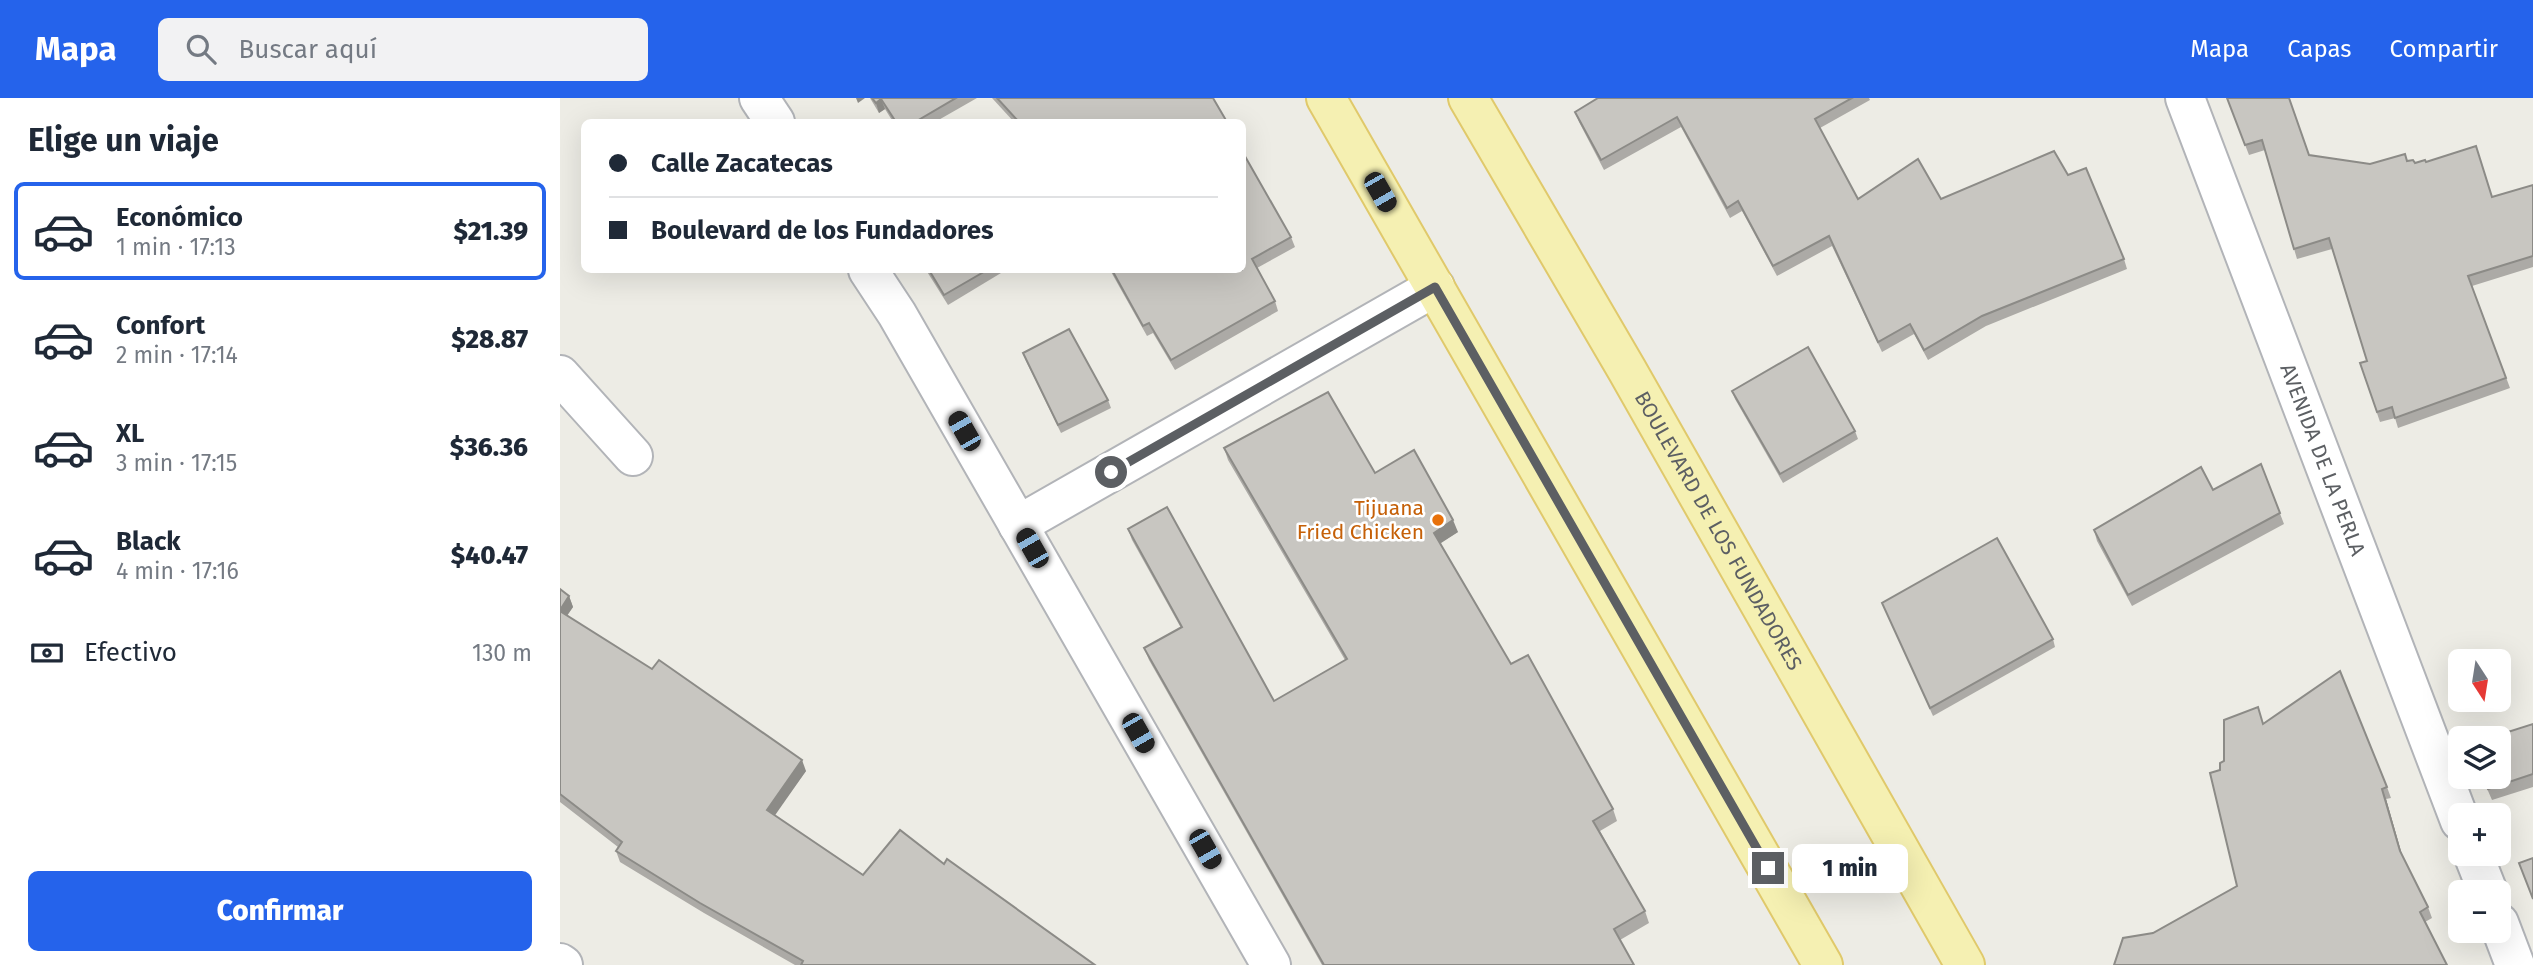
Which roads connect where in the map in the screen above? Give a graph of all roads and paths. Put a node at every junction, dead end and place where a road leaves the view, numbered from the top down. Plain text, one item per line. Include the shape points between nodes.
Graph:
1 (759, 98) edge
2 (1326, 98) edge
3 (1468, 98) edge
4 (2185, 98) edge
5 (773, 119) edge
6 (870, 273) edge
7 (1435, 287) junction
8 (560, 375) edge
9 (633, 457) dead end
10 (1018, 525) junction
11 (2453, 803) edge
12 (2507, 943) edge
13 (1271, 965) edge
14 (1823, 965) edge
15 (1965, 965) edge
16 (2515, 965) edge

1 - 5 street
2 - 7 main road
3 - 15 main road, BOULEVARD DE LOS FUNDADORES
4 - 11 street, AVENIDA DE LA PERLA
6 - 10 street
7 - 10 street
7 - 14 main road
8 - 9 street
10 - 13 street
12 - 16 street

